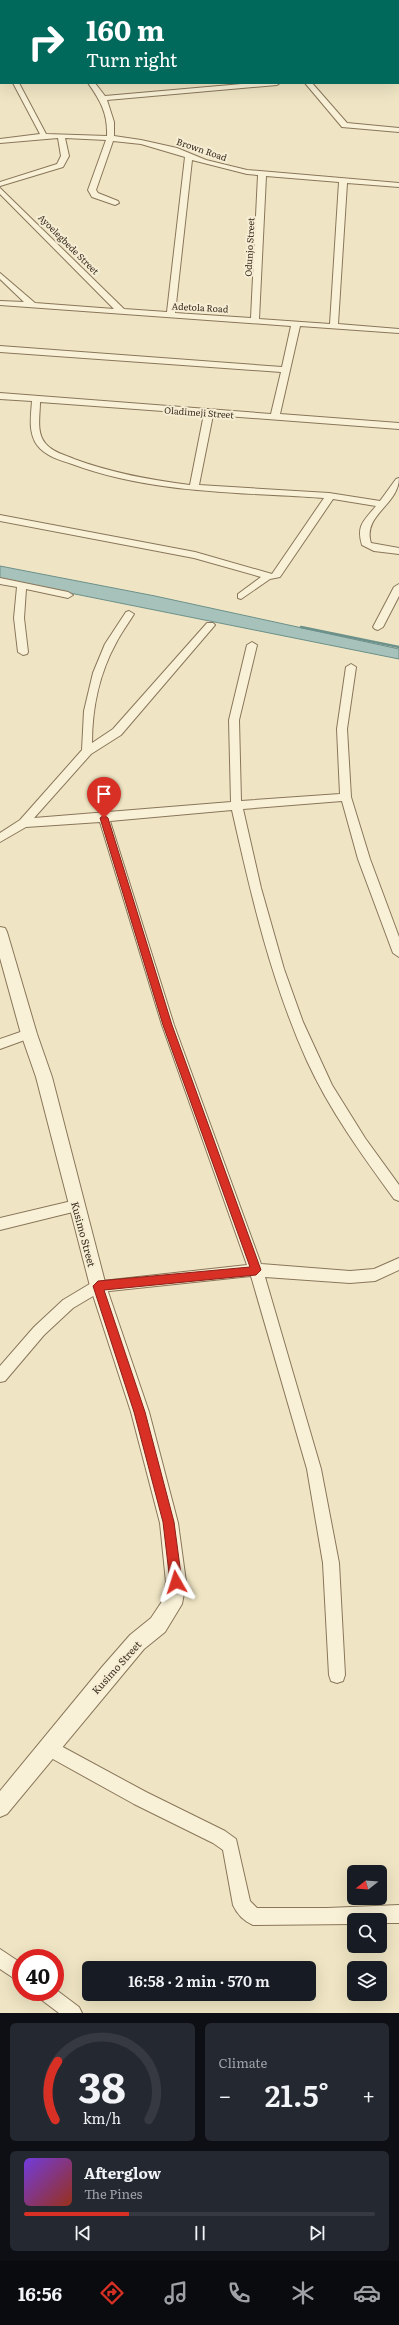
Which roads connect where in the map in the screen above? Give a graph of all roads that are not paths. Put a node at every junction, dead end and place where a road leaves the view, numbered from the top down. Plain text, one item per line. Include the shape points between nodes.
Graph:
1 (17, 84) edge
2 (92, 84) edge
3 (265, 84) edge
4 (309, 84) edge
5 (102, 98) junction
6 (399, 130) edge
7 (61, 135) junction
8 (44, 136) junction
9 (112, 138) junction
10 (0, 141) edge
11 (189, 156) junction
12 (262, 175) junction
13 (343, 181) junction
14 (0, 184) edge
15 (399, 185) edge
16 (0, 190) edge
17 (115, 203) dead end
18 (0, 275) edge
19 (0, 303) edge
20 (32, 305) junction
21 (123, 313) junction
22 (171, 315) junction
23 (255, 320) junction
24 (296, 324) junction
25 (334, 326) junction
26 (399, 331) edge
27 (0, 349) edge
28 (286, 370) junction
29 (0, 396) edge
30 (36, 400) junction
31 (209, 413) junction
32 (275, 417) junction
33 (399, 426) edge
34 (399, 480) edge
35 (194, 487) junction
36 (330, 496) junction
37 (383, 504) junction
38 (0, 518) edge
39 (399, 551) edge
40 (267, 577) junction
41 (0, 581) edge
42 (22, 585) junction
43 (399, 587) edge
44 (68, 595) dead end
45 (241, 596) dead end
46 (129, 614) dead end
47 (210, 625) dead end
48 (378, 627) dead end
49 (252, 645) dead end
50 (23, 652) dead end
51 (351, 667) dead end
52 (87, 751) junction
53 (346, 797) junction
54 (236, 804) junction
55 (104, 818) junction
56 (24, 823) junction
57 (0, 838) edge
58 (0, 932) edge
59 (399, 953) edge
60 (29, 1034) junction
61 (0, 1044) edge
62 (399, 1195) edge
63 (76, 1206) junction
64 (0, 1224) edge
65 (399, 1264) edge
66 (256, 1270) junction
67 (98, 1286) junction
68 (0, 1376) edge
69 (337, 1675) dead end
70 (48, 1747) junction
71 (0, 1807) edge
72 (399, 1914) edge
73 (0, 1958) edge
74 (12, 1967) edge
75 (57, 2001) edge
76 (73, 2013) edge

1 - 8 street
2 - 5 street
3 - 5 street
4 - 6 street via 345,125
5 - 9 street via 110,113
7 - 8 street, Brown Road
7 - 9 street, Brown Road
7 - 14 street via 65,156 60,165
8 - 10 street, Brown Road
9 - 11 street, Brown Road via 141,142
9 - 17 street via 92,190 95,195
11 - 12 street, Brown Road
11 - 22 street
12 - 13 street, Brown Road
12 - 23 street, Odunjo Street
13 - 15 street, Brown Road
13 - 25 street
16 - 21 street, Ayoelegbede Street
18 - 20 street
19 - 20 street, Adetola Road
20 - 21 street, Adetola Road
21 - 22 street, Adetola Road
22 - 23 street, Adetola Road
23 - 24 street, Adetola Road
24 - 25 street, Adetola Road
24 - 28 street
25 - 26 street, Adetola Road
27 - 28 street
28 - 32 street
29 - 30 street, Oladimeji Street
30 - 31 street, Oladimeji Street
30 - 35 street via 37,436 48,450 80,465 117,476 151,484
31 - 32 street, Oladimeji Street
31 - 35 street
32 - 33 street, Oladimeji Street
34 - 37 street
35 - 36 street
36 - 37 street
36 - 40 street via 277,575
37 - 39 street via 366,525 364,540 367,545 374,548
38 - 40 street via 194,555
40 - 45 street
41 - 42 street
42 - 44 street
42 - 50 street via 19,618
43 - 48 street
46 - 52 street via 109,647 97,678 86,720
47 - 52 street via 116,732
49 - 54 street via 234,720
51 - 53 street via 342,729
52 - 56 street
53 - 54 street
53 - 59 street via 359,845
54 - 55 street
54 - 62 street via 255,888 278,970 297,1022 328,1089 360,1142
55 - 56 street
55 - 66 street via 168,1025
56 - 57 street
58 - 60 street, Kusimo Street
60 - 61 street
60 - 63 street, Kusimo Street via 44,1077
63 - 64 street
63 - 67 street, Kusimo Street
65 - 66 street via 375,1275 350,1277
66 - 67 street
66 - 69 street via 314,1469 331,1563
67 - 68 street via 68,1304 39,1331
67 - 70 street, Kusimo Street via 140,1412 168,1522 176,1582 172,1604 158,1625 137,1642
70 - 71 street, Kusimo Street
70 - 72 street via 230,1845 242,1905 253,1916 327,1917
73 - 74 street
75 - 76 street

